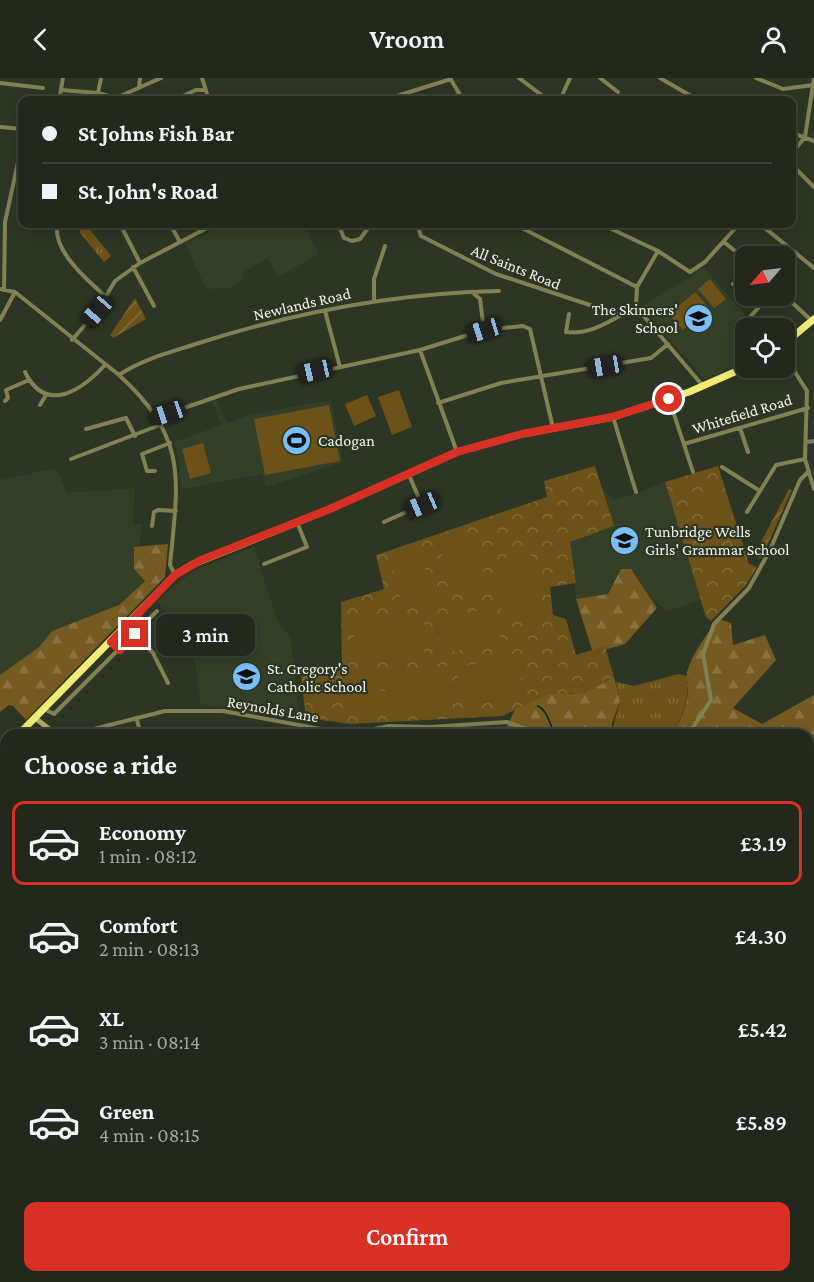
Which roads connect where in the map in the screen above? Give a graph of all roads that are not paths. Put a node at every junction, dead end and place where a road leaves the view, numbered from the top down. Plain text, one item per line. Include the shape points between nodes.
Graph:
1 (63, 78) edge
2 (101, 78) edge
3 (140, 78) edge
4 (161, 78) edge
5 (202, 78) edge
6 (450, 78) edge
7 (519, 78) edge
8 (570, 78) edge
9 (600, 78) edge
10 (660, 78) edge
11 (756, 78) edge
12 (814, 82) edge
13 (0, 83) edge
14 (43, 88) dead end
15 (139, 88) junction
16 (61, 90) junction
17 (204, 90) junction
18 (618, 92) dead end
19 (60, 96) edge
20 (101, 96) edge
21 (123, 96) edge
22 (183, 96) edge
23 (207, 96) edge
24 (396, 96) edge
25 (461, 96) edge
26 (543, 96) edge
27 (562, 96) edge
28 (691, 96) edge
29 (0, 126) edge
30 (18, 128) edge
31 (796, 134) edge
32 (805, 137) junction
33 (814, 141) edge
34 (796, 148) edge
35 (18, 162) edge
36 (796, 169) edge
37 (814, 187) edge
38 (57, 228) edge
39 (122, 228) edge
40 (172, 228) edge
41 (207, 228) dead end
42 (340, 228) edge
43 (368, 228) edge
44 (418, 228) edge
45 (522, 228) edge
46 (609, 228) edge
47 (736, 228) edge
48 (765, 228) edge
49 (180, 242) junction
50 (724, 242) junction
51 (385, 246) dead end
52 (658, 251) junction
53 (735, 251) edge
54 (140, 263) junction
55 (133, 267) junction
56 (814, 268) edge
57 (735, 282) edge
58 (733, 284) dead end
59 (637, 287) junction
60 (2, 290) edge
61 (472, 291) junction
62 (499, 291) dead end
63 (15, 292) junction
64 (105, 296) junction
65 (374, 300) junction
66 (151, 304) dead end
67 (795, 304) edge
68 (760, 306) edge
69 (636, 307) junction
70 (325, 311) junction
71 (570, 314) dead end
72 (620, 315) junction
73 (750, 317) dead end
74 (0, 320) edge
75 (813, 320) edge
76 (484, 330) junction
77 (795, 335) edge
78 (72, 340) junction
79 (668, 344) junction
80 (420, 350) junction
81 (105, 365) junction
82 (340, 367) junction
83 (795, 370) edge
84 (25, 372) dead end
85 (735, 372) edge
86 (119, 375) junction
87 (541, 376) junction
88 (29, 380) junction
89 (703, 387) junction
90 (46, 395) junction
91 (669, 399) junction
92 (814, 399) edge
93 (5, 401) dead end
94 (808, 401) junction
95 (438, 403) junction
96 (40, 405) dead end
97 (808, 408) junction
98 (612, 417) junction
99 (155, 418) junction
100 (160, 425) junction
101 (553, 428) junction
102 (740, 428) junction
103 (86, 429) dead end
104 (135, 436) junction
105 (814, 441) edge
106 (806, 442) junction
107 (170, 443) junction
108 (684, 444) junction
109 (457, 452) junction
110 (748, 452) dead end
111 (71, 459) dead end
112 (805, 459) junction
113 (722, 467) dead end
114 (155, 471) dead end
115 (693, 472) dead end
116 (808, 472) junction
117 (408, 473) junction
118 (814, 488) edge
119 (760, 491) junction
120 (636, 492) dead end
121 (176, 511) junction
122 (747, 512) dead end
123 (297, 522) junction
124 (384, 522) dead end
125 (152, 526) dead end
126 (264, 564) dead end
127 (175, 575) junction
128 (157, 610) dead end
129 (135, 634) junction
130 (111, 642) junction
131 (120, 650) junction
132 (168, 683) dead end
133 (44, 709) junction
134 (35, 718) junction
135 (137, 719) junction
136 (24, 729) edge
137 (49, 729) edge
138 (95, 729) edge
139 (140, 729) edge
140 (321, 729) edge
141 (374, 729) edge
142 (526, 729) edge
143 (692, 729) edge

1 - 16 street
2 - 20 street
3 - 15 street
4 - 15 street
5 - 17 street
6 - 24 street
6 - 25 street
7 - 26 street
8 - 27 street
9 - 18 street
10 - 28 street
11 - 12 street via 783,88
12 - 32 street
13 - 14 street
15 - 21 street
16 - 19 street
16 - 20 street
17 - 22 street
17 - 23 street
29 - 30 street
31 - 32 street
32 - 33 street
32 - 34 street
35 - 60 street via 5,222
36 - 37 street
38 - 64 street via 62,249
39 - 54 street
40 - 49 street
41 - 49 street
42 - 43 street via 344,238 352,241 360,239
44 - 72 street, All Saints Road via 421,236 496,274
45 - 59 street
46 - 52 street
47 - 50 street
48 - 56 street
49 - 54 street
50 - 52 street via 690,272
50 - 53 street
51 - 65 street via 374,279
52 - 59 street
54 - 55 street
55 - 64 street via 115,281
55 - 66 street
57 - 58 street
59 - 69 street
60 - 63 street
61 - 62 street, Newlands Road
61 - 65 street, Newlands Road
61 - 76 street via 480,299
63 - 74 street
63 - 78 street
64 - 78 street
65 - 70 street, Newlands Road
67 - 75 street
68 - 73 street
69 - 72 street
69 - 79 street
70 - 82 street
70 - 86 street, Newlands Road via 214,339 139,363
71 - 72 street via 566,332 580,333 595,330
75 - 77 highway
76 - 80 street
76 - 87 street via 523,326 530,329
78 - 81 street
79 - 87 street via 651,358
79 - 89 street
80 - 82 street
80 - 95 street
81 - 86 street
81 - 90 street via 89,383 76,390
82 - 99 street via 239,389
83 - 94 street via 806,385
84 - 88 street
85 - 89 highway
86 - 99 street
87 - 95 street via 501,383
87 - 101 street
88 - 90 street
88 - 93 street via 6,390
89 - 91 highway
90 - 96 street
91 - 98 highway
91 - 108 street
92 - 94 street
94 - 97 street
95 - 109 street
97 - 102 street, Whitefield Road
97 - 106 street
98 - 101 highway
98 - 120 street
99 - 100 street
100 - 104 street
100 - 107 street
101 - 109 highway
102 - 108 street, Whitefield Road
102 - 110 street
103 - 104 street via 126,418
104 - 111 street
105 - 106 street
106 - 112 street
107 - 114 street via 142,454 147,471
107 - 121 street via 177,483
108 - 115 street
109 - 117 highway
112 - 116 street
112 - 119 street via 776,465
113 - 119 street
116 - 118 street
116 - 143 street via 800,480 749,588 714,624 703,654 711,700
117 - 123 highway
117 - 124 street via 422,505
119 - 122 street
121 - 125 street via 154,512
121 - 127 street via 170,565
123 - 126 street via 307,547
123 - 127 highway via 201,560
127 - 130 highway
128 - 129 street
129 - 131 street
129 - 132 street via 153,653
130 - 131 street
130 - 133 highway
131 - 133 street via 54,714
133 - 134 highway
134 - 136 highway
134 - 137 street
135 - 138 street, Reynolds Lane
135 - 139 street
135 - 140 street, Reynolds Lane via 165,711 223,711
141 - 142 street, Reynolds Lane via 507,722

